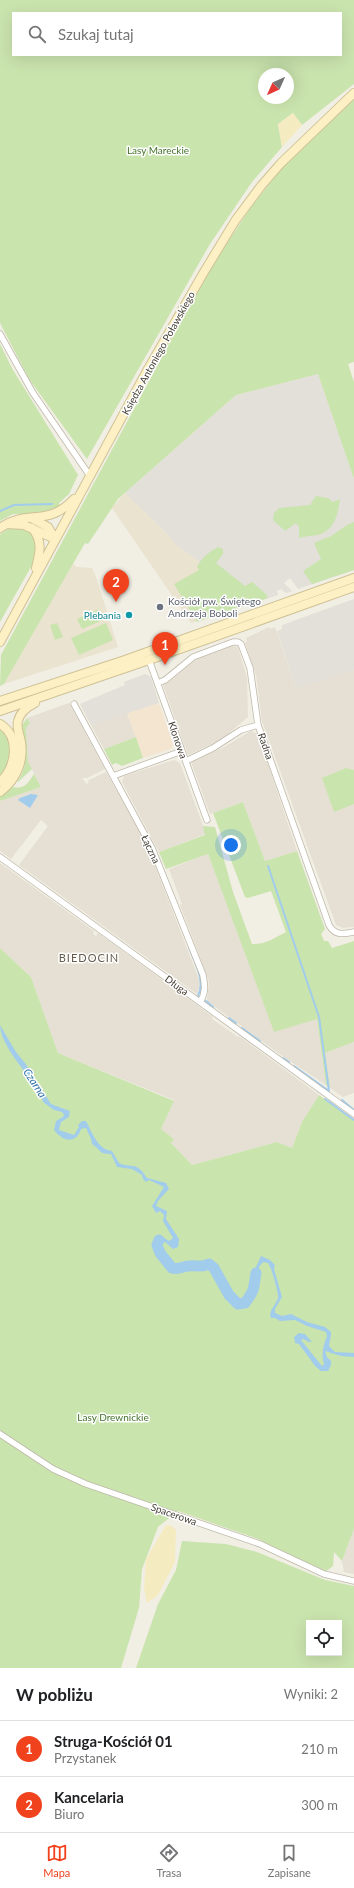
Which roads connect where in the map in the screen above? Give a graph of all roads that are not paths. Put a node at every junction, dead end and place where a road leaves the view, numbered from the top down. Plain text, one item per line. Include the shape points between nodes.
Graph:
1 (354, 93) edge
2 (0, 334) edge
3 (90, 476) junction
4 (82, 490) junction
5 (28, 517) junction
6 (3, 526) edge
7 (32, 528) junction
8 (55, 539) junction
9 (354, 578) edge
10 (33, 580) junction
11 (354, 587) edge
12 (0, 642) edge
13 (149, 660) junction
14 (158, 683) junction
15 (49, 694) junction
16 (0, 701) edge
17 (74, 704) dead end
18 (0, 711) edge
19 (0, 724) edge
20 (258, 725) junction
21 (182, 752) junction
22 (186, 761) junction
23 (113, 776) junction
24 (0, 782) edge
25 (0, 792) edge
26 (207, 820) dead end
27 (0, 857) edge
28 (354, 932) edge
29 (200, 1002) junction
30 (354, 1114) edge
31 (0, 1434) edge
32 (354, 1581) edge

1 - 3 main road, Księdza Antoniego Poławskiego via 281,163 235,221 186,303
2 - 3 street via 33,393
3 - 4 main road, Księdza Antoniego Poławskiego
4 - 5 main road via 58,513 45,517
4 - 8 main road, Księdza Antoniego Poławskiego
5 - 6 main road via 16,519
5 - 8 main road via 48,527
6 - 7 main road via 16,524
7 - 8 main road
7 - 10 main road via 41,548
8 - 10 main road, Księdza Antoniego Poławskiego
9 - 16 main road via 125,660
10 - 12 main road, Księdza Antoniego Poławskiego
11 - 13 main road
13 - 14 street, Klonowa
13 - 15 main road
14 - 20 street, Radna via 193,657 238,642 250,668
14 - 21 street, Klonowa
15 - 18 main road
15 - 25 main road via 22,712 17,722 22,751 19,767 11,782
17 - 23 street, Łączna
19 - 24 main road via 11,737 14,752 10,769
20 - 22 street via 241,730
20 - 28 street, Radna via 329,925 336,933
21 - 22 street, Klonowa
21 - 23 street
22 - 26 street, Klonowa
23 - 29 street, Łączna via 152,848 199,964 205,984
27 - 29 street, Długa
29 - 30 street, Długa
31 - 32 street, Spacerowa via 53,1469 86,1484 260,1544 324,1574

